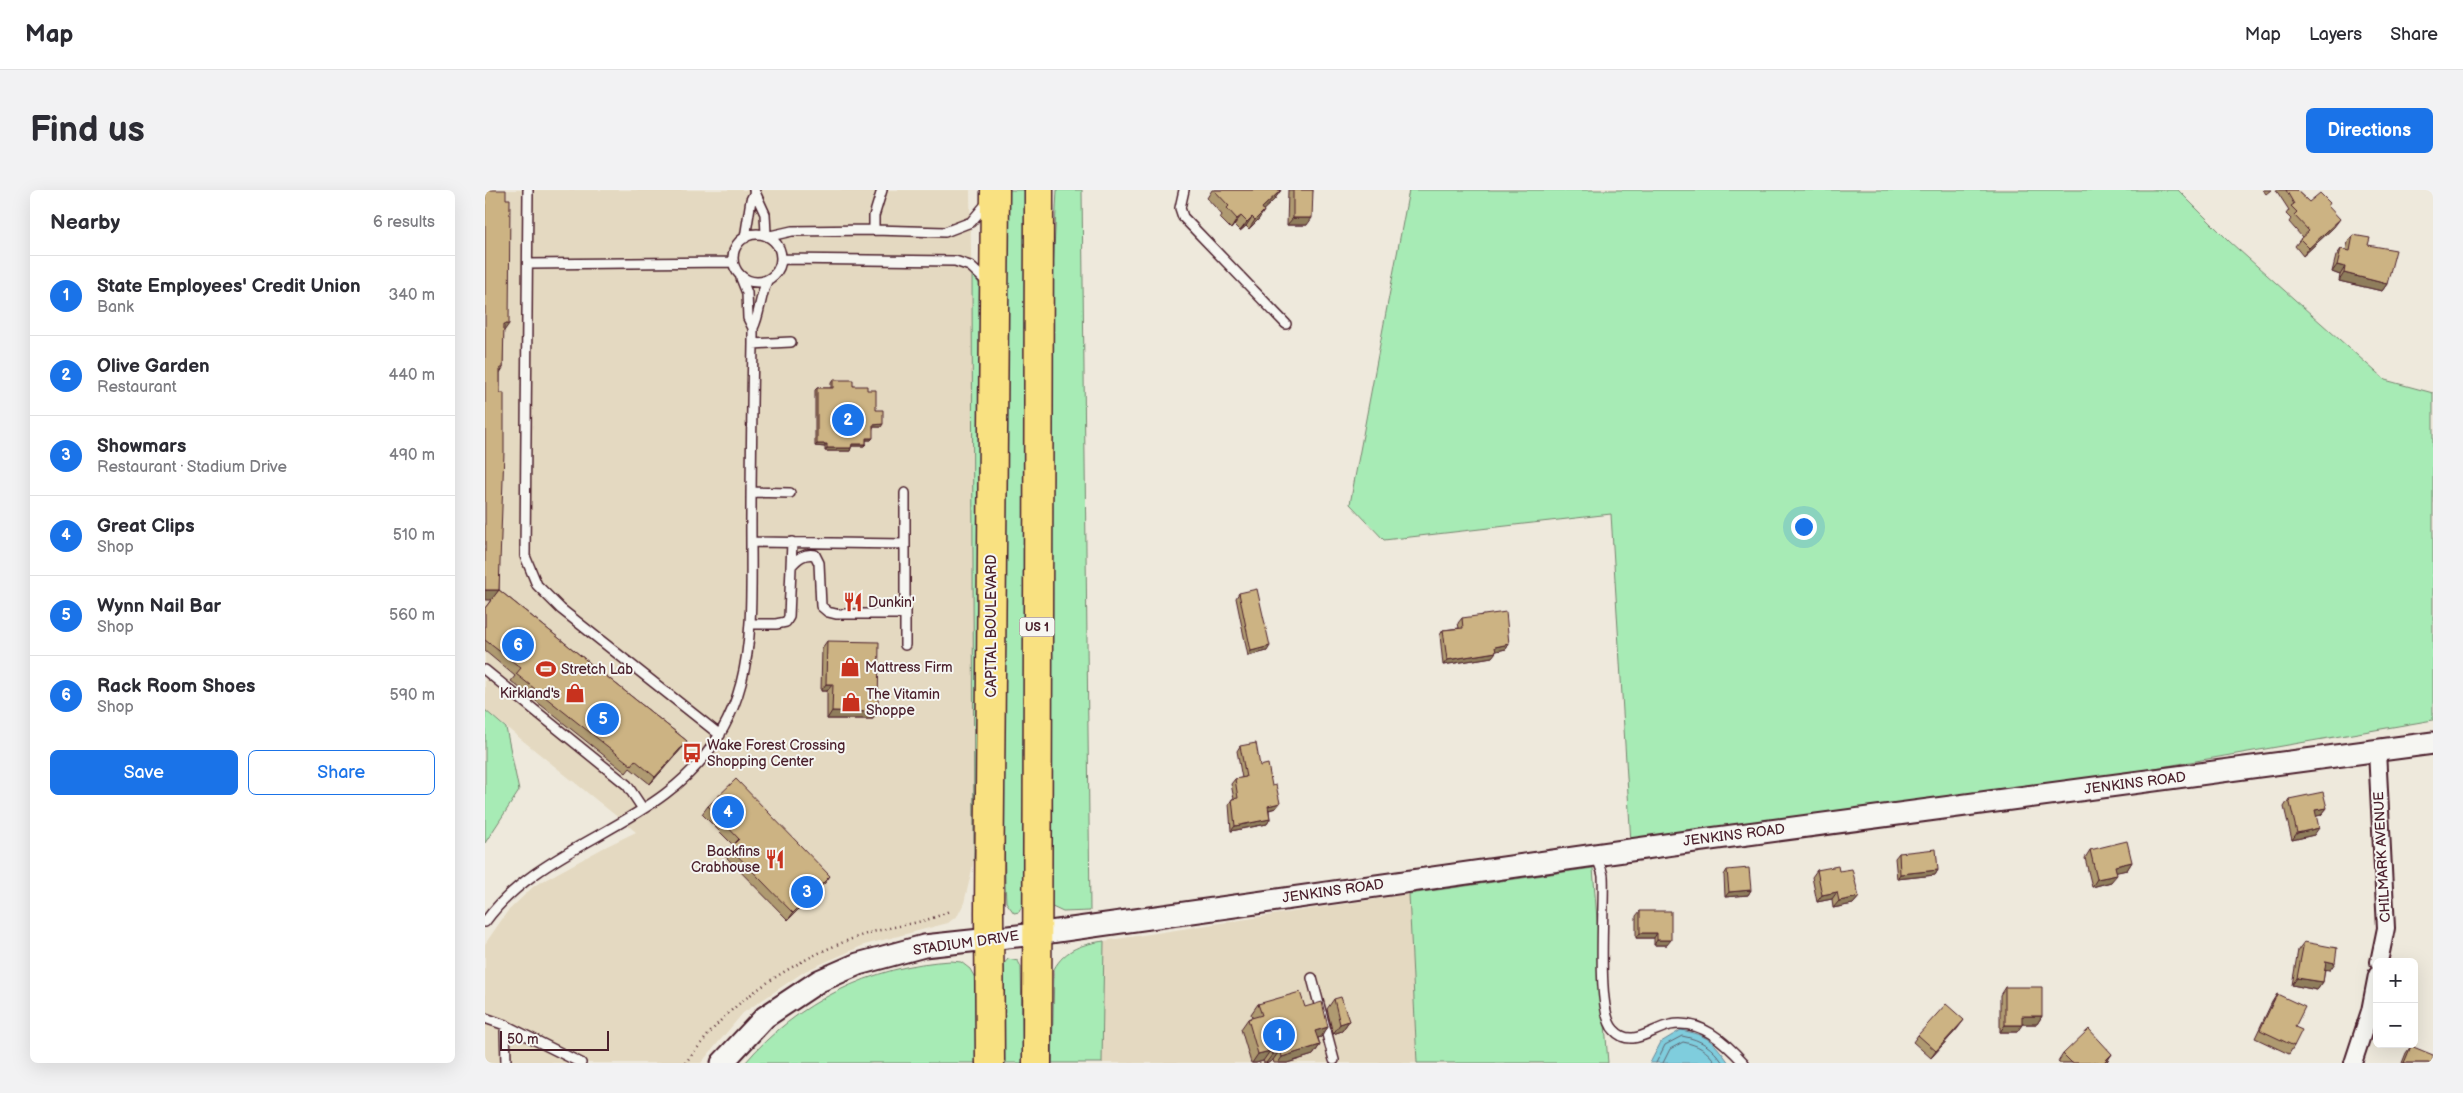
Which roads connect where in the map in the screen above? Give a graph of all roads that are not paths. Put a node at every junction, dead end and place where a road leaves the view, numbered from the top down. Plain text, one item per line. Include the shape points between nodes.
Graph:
1 (528, 190) edge
2 (882, 190) edge
3 (1039, 190) edge
4 (1184, 190) edge
5 (995, 191) edge
6 (754, 192) edge
7 (874, 230) junction
8 (768, 235) junction
9 (745, 238) junction
10 (781, 259) junction
11 (732, 262) junction
12 (528, 264) junction
13 (741, 278) junction
14 (767, 281) junction
15 (993, 290) junction
16 (1286, 324) dead end
17 (753, 328) junction
18 (791, 342) dead end
19 (753, 344) junction
20 (751, 492) junction
21 (790, 493) dead end
22 (905, 493) dead end
23 (751, 542) junction
24 (792, 542) junction
25 (905, 544) junction
26 (791, 566) junction
27 (905, 614) junction
28 (751, 624) junction
29 (905, 645) dead end
30 (485, 670) edge
31 (720, 735) junction
32 (2433, 743) edge
33 (2377, 751) junction
34 (643, 809) junction
35 (1596, 854) junction
36 (485, 922) edge
37 (1035, 934) junction
38 (989, 937) junction
39 (2380, 958) edge
40 (1313, 978) dead end
41 (2373, 996) edge
42 (485, 1018) edge
43 (505, 1025) junction
44 (1334, 1060) dead end
45 (506, 1063) edge
46 (581, 1063) edge
47 (722, 1063) edge
48 (990, 1063) edge
49 (1037, 1063) edge
50 (1744, 1063) edge
51 (2353, 1063) edge

1 - 12 lane
2 - 7 lane via 874,216
3 - 37 highway, US 1
4 - 16 lane via 1180,208 1183,217
5 - 7 lane via 971,222 945,232
5 - 15 highway, CAPITAL BOULEVARD
6 - 8 lane via 765,214
6 - 9 lane
7 - 8 lane via 793,231
8 - 9 lane
8 - 10 lane via 777,245
9 - 11 lane via 735,248
10 - 14 lane via 777,272
10 - 15 lane via 955,261 970,266
11 - 12 lane
11 - 13 lane
12 - 31 lane via 525,556 537,585 561,609
13 - 14 lane via 753,283
13 - 17 lane via 747,293 748,318
14 - 17 lane
15 - 38 highway, CAPITAL BOULEVARD
17 - 19 lane
18 - 19 lane
19 - 20 lane
20 - 21 lane
20 - 23 lane
22 - 25 lane
23 - 24 lane
23 - 28 lane
24 - 25 lane
24 - 26 lane
25 - 27 lane
26 - 27 lane via 799,557 815,555 819,563 821,606 827,612
26 - 28 lane via 790,610 786,622
27 - 29 lane
28 - 31 lane via 740,691
30 - 34 lane via 627,785
31 - 34 lane via 690,773
32 - 33 street, JENKINS ROAD
33 - 35 street, JENKINS ROAD
33 - 39 street, CHILMARK AVENUE via 2386,928
34 - 36 lane via 517,887 498,904
35 - 37 street, JENKINS ROAD
35 - 50 lane via 1603,875 1602,948 1606,1015 1612,1029 1622,1037 1631,1038 1645,1036 1670,1025 1689,1026 1724,1041
37 - 38 street, STADIUM DRIVE
37 - 49 highway, US 1
38 - 47 street, STADIUM DRIVE via 923,946 858,964 819,982 765,1018
38 - 48 highway, CAPITAL BOULEVARD
40 - 44 lane
41 - 51 street
42 - 43 lane
43 - 45 lane
43 - 46 lane

